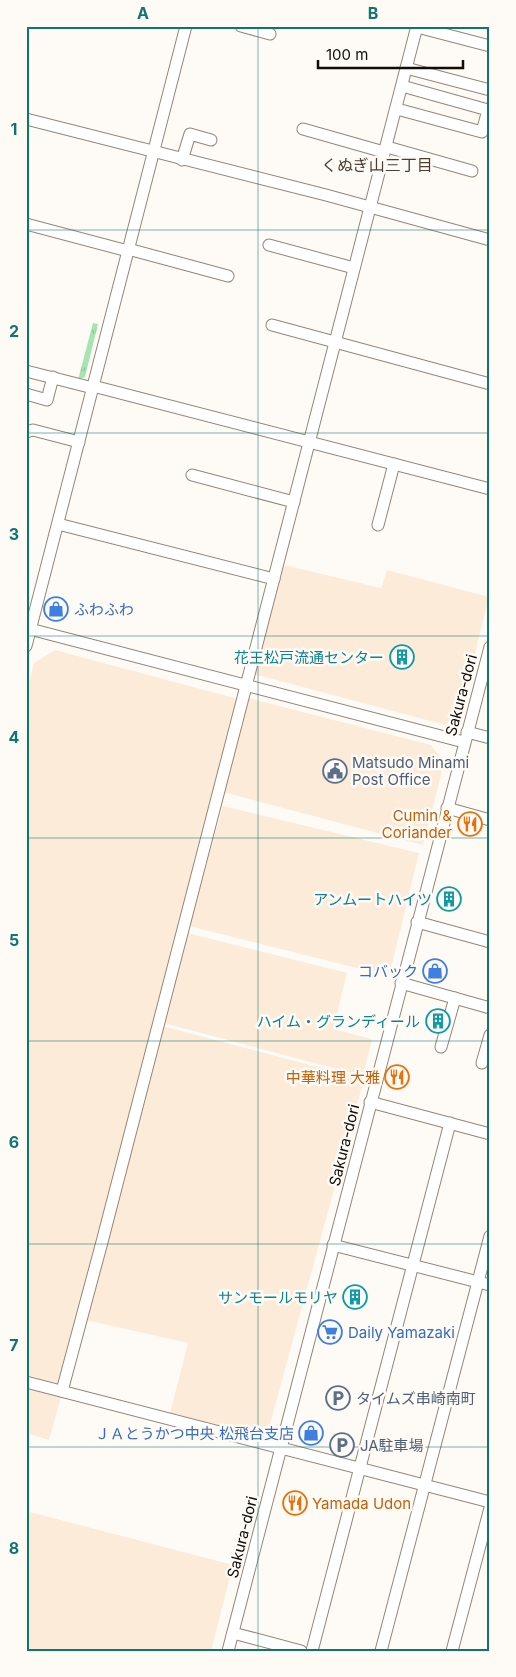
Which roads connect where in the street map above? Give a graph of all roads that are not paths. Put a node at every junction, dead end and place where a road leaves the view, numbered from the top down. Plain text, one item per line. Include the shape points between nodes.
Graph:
1 (186, 26) edge
2 (241, 26) edge
3 (417, 27) edge
4 (270, 34) dead end
5 (490, 46) edge
6 (406, 68) junction
7 (402, 86) junction
8 (490, 90) edge
9 (396, 109) junction
10 (26, 119) edge
11 (303, 129) dead end
12 (211, 140) dead end
13 (386, 150) junction
14 (153, 152) junction
15 (182, 160) junction
16 (472, 171) dead end
17 (370, 207) junction
18 (26, 224) edge
19 (490, 240) edge
20 (269, 245) dead end
21 (128, 250) junction
22 (354, 268) junction
23 (228, 276) dead end
24 (272, 325) dead end
25 (336, 342) junction
26 (26, 371) edge
27 (53, 377) junction
28 (490, 384) edge
29 (93, 387) junction
30 (26, 394) edge
31 (26, 432) edge
32 (79, 442) junction
33 (310, 442) junction
34 (394, 464) junction
35 (192, 475) dead end
36 (490, 489) edge
37 (294, 502) junction
38 (58, 524) junction
39 (378, 525) dead end
40 (274, 579) junction
41 (28, 629) edge
42 (26, 646) edge
43 (490, 647) edge
44 (486, 676) edge
45 (247, 685) junction
46 (465, 737) junction
47 (490, 738) edge
48 (447, 808) junction
49 (490, 820) edge
50 (417, 922) junction
51 (490, 942) edge
52 (401, 983) junction
53 (455, 998) junction
54 (490, 1008) edge
55 (490, 1035) edge
56 (441, 1047) dead end
57 (482, 1063) dead end
58 (370, 1102) junction
59 (450, 1122) junction
60 (490, 1134) edge
61 (490, 1236) edge
62 (333, 1245) junction
63 (413, 1266) junction
64 (478, 1282) junction
65 (490, 1285) edge
66 (26, 1382) edge
67 (62, 1391) junction
68 (280, 1448) junction
69 (360, 1468) junction
70 (425, 1485) junction
71 (490, 1502) edge
72 (490, 1508) edge
73 (232, 1633) junction
74 (228, 1651) edge
75 (301, 1651) edge
76 (312, 1651) edge
77 (381, 1651) edge
78 (452, 1651) edge

1 - 14 street
2 - 4 street
3 - 5 street
3 - 6 street
6 - 7 street
6 - 8 street
7 - 9 street
7 - 9 street via 488,110 482,132
9 - 13 street
10 - 14 street
11 - 13 street
12 - 15 street via 190,134
13 - 16 street
13 - 17 street
14 - 15 street
14 - 21 street
15 - 17 street
17 - 19 street
17 - 22 street
18 - 21 street
20 - 22 street
21 - 23 street
21 - 29 street
22 - 25 street
24 - 25 street
25 - 28 street
25 - 33 street
26 - 27 street
27 - 29 street
27 - 30 street via 47,400
29 - 32 street
29 - 33 street
31 - 32 street via 33,430
32 - 38 street
33 - 34 street
33 - 37 street
34 - 36 street
34 - 39 street
35 - 37 street
37 - 40 street
38 - 40 street
38 - 41 street
40 - 45 street
41 - 42 street
41 - 45 street
43 - 44 street, Sakura-dori
44 - 46 street, Sakura-dori
45 - 46 street
45 - 67 street
46 - 47 street
46 - 48 street, Sakura-dori
48 - 49 street
48 - 50 street, Sakura-dori
50 - 51 street
50 - 52 street, Sakura-dori
52 - 53 street
52 - 58 street, Sakura-dori
53 - 54 street
53 - 56 street
55 - 57 street
58 - 59 street
58 - 62 street, Sakura-dori
59 - 60 street
59 - 63 street
61 - 64 street
62 - 63 street
62 - 68 street, Sakura-dori
63 - 64 street
63 - 69 street
64 - 65 street
64 - 70 street
66 - 67 street
67 - 68 street
68 - 69 street
68 - 73 street, Sakura-dori
69 - 70 street
69 - 76 street
70 - 71 street
70 - 77 street
72 - 78 street
73 - 74 street, Sakura-dori
73 - 75 street

